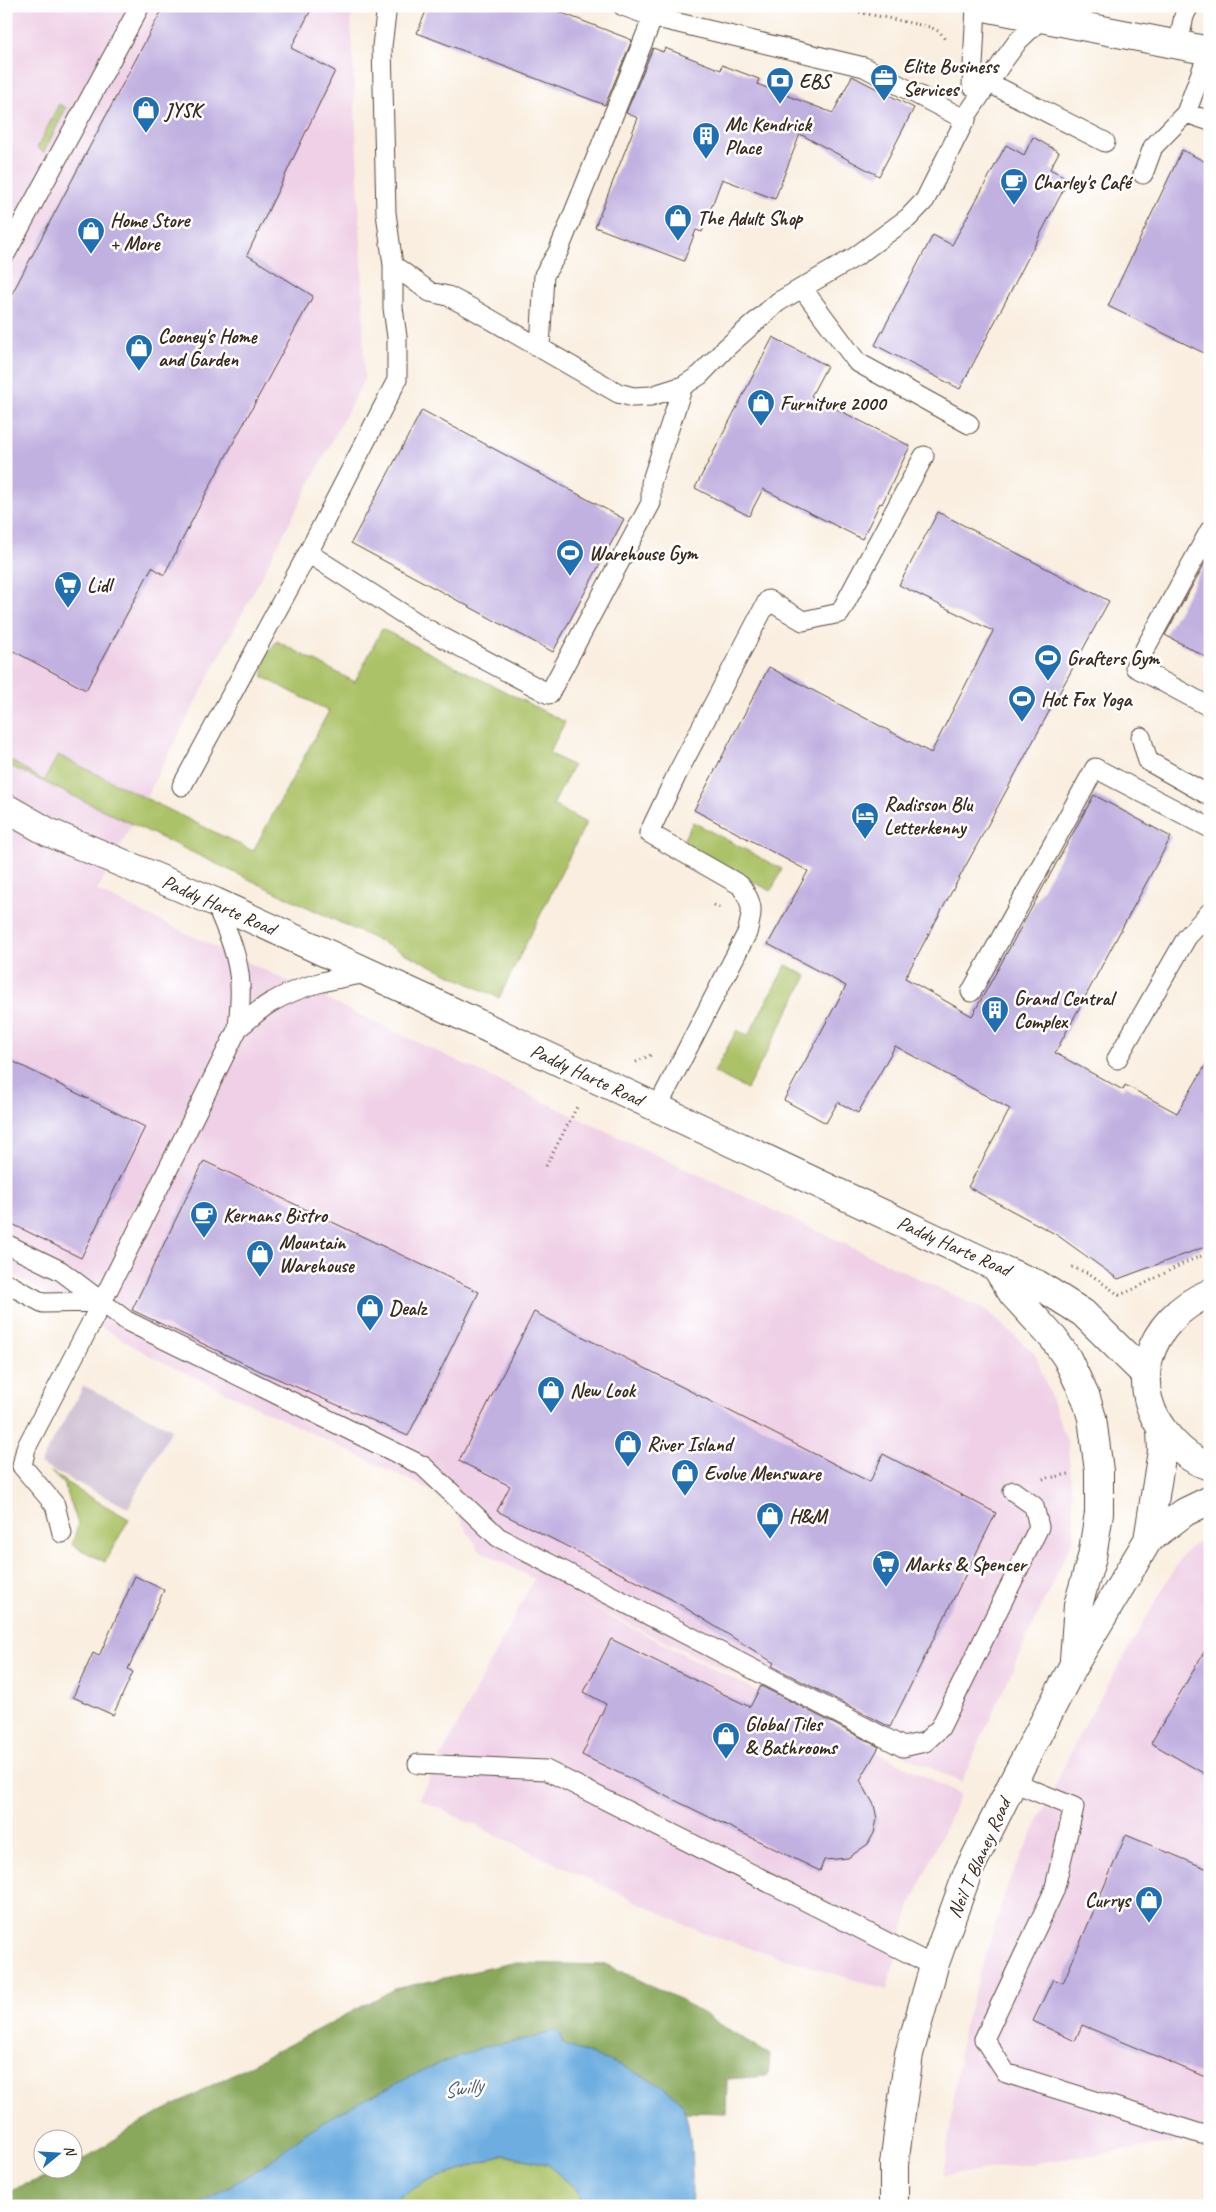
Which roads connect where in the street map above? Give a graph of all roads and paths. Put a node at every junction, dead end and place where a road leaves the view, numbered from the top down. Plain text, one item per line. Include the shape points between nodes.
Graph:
1 (140, 6) edge
2 (387, 6) edge
3 (623, 6) edge
4 (830, 6) edge
5 (978, 6) edge
6 (1190, 6) edge
7 (652, 17) junction
8 (1041, 18) junction
9 (1178, 45) junction
10 (948, 46) dead end
11 (1210, 51) edge
12 (980, 79) junction
13 (1186, 113) junction
14 (968, 116) junction
15 (1210, 121) edge
16 (1105, 142) dead end
17 (1143, 174) dead end
18 (9, 242) edge
19 (393, 265) junction
20 (802, 288) junction
21 (540, 348) junction
22 (684, 386) junction
23 (969, 424) dead end
24 (924, 456) dead end
25 (1210, 530) edge
26 (308, 553) junction
27 (1210, 707) edge
28 (1141, 737) dead end
29 (182, 786) dead end
30 (1210, 796) edge
31 (6, 808) edge
32 (1210, 828) edge
33 (215, 902) junction
34 (1210, 912) edge
35 (368, 973) junction
36 (971, 992) dead end
37 (238, 1028) junction
38 (1117, 1059) dead end
39 (579, 1102) dead end
40 (657, 1108) junction
41 (546, 1166) dead end
42 (6, 1244) edge
43 (1210, 1253) edge
44 (1068, 1265) dead end
45 (996, 1267) junction
46 (6, 1283) edge
47 (1210, 1293) edge
48 (102, 1302) junction
49 (1146, 1375) junction
50 (1161, 1430) junction
51 (1210, 1466) edge
52 (1013, 1491) dead end
53 (1210, 1500) edge
54 (62, 1533) dead end
55 (1148, 1540) junction
56 (1073, 1666) junction
57 (418, 1764) dead end
58 (1013, 1782) junction
59 (934, 1966) junction
60 (1210, 2134) edge
61 (894, 2206) edge

1 - 18 lane
2 - 19 lane via 382,46 386,214
3 - 7 lane
4 - 10 path via 930,27 940,32
5 - 8 main road
5 - 12 lane
6 - 9 lane via 1184,16
7 - 14 lane via 864,67
7 - 21 lane via 558,252 544,276
8 - 9 main road
8 - 12 lane
9 - 11 main road
11 - 13 lane
12 - 14 lane
12 - 16 lane
13 - 15 lane
13 - 17 lane via 1154,147
14 - 20 lane via 926,200 908,218 855,257
19 - 21 lane via 430,292 448,296
19 - 26 lane via 397,380
20 - 22 lane via 760,316 700,375
20 - 23 lane via 857,362
21 - 22 lane via 618,393 633,397 650,396
22 - 26 lane via 651,483 651,503 549,694 425,628
24 - 40 lane via 840,613 804,621 768,600 649,833 740,885 753,910 747,933
25 - 27 lane via 1135,666
26 - 29 lane
28 - 30 lane via 1148,761
31 - 33 main road, Paddy Harte Road via 48,832
32 - 36 lane via 1094,768
33 - 35 main road, Paddy Harte Road
33 - 37 lane via 231,941 238,971
34 - 38 lane via 1187,937
35 - 37 lane via 289,993 270,1002
35 - 40 main road, Paddy Harte Road
37 - 48 lane
39 - 41 path
40 - 45 main road, Paddy Harte Road
42 - 48 lane via 61,1271
43 - 44 path via 1185,1261 1119,1295 1090,1274
45 - 49 main road, Paddy Harte Road via 1038,1284 1082,1313
45 - 56 main road via 1013,1294 1067,1358 1092,1418 1098,1462 1099,1512 1092,1557 1078,1605
46 - 48 lane via 43,1303
47 - 49 main road via 1191,1301 1170,1318 1150,1354
48 - 52 lane via 127,1321 423,1466 498,1538 903,1747 925,1742 940,1728 1039,1527 1034,1506
48 - 54 lane via 26,1448 22,1466 55,1505
49 - 50 main road via 1150,1407
50 - 51 main road via 1182,1452
50 - 55 main road, Neil T Blaney Road via 1162,1451
53 - 55 main road, Neil T Blaney Road via 1185,1512
55 - 56 main road, Neil T Blaney Road
56 - 58 main road, Neil T Blaney Road
57 - 59 lane via 546,1770
58 - 59 main road, Neil T Blaney Road via 968,1872
58 - 60 lane via 1074,1807 1054,1892 984,2039 1006,2072 1201,2134
59 - 61 main road, Neil T Blaney Road via 909,2054 894,2164

